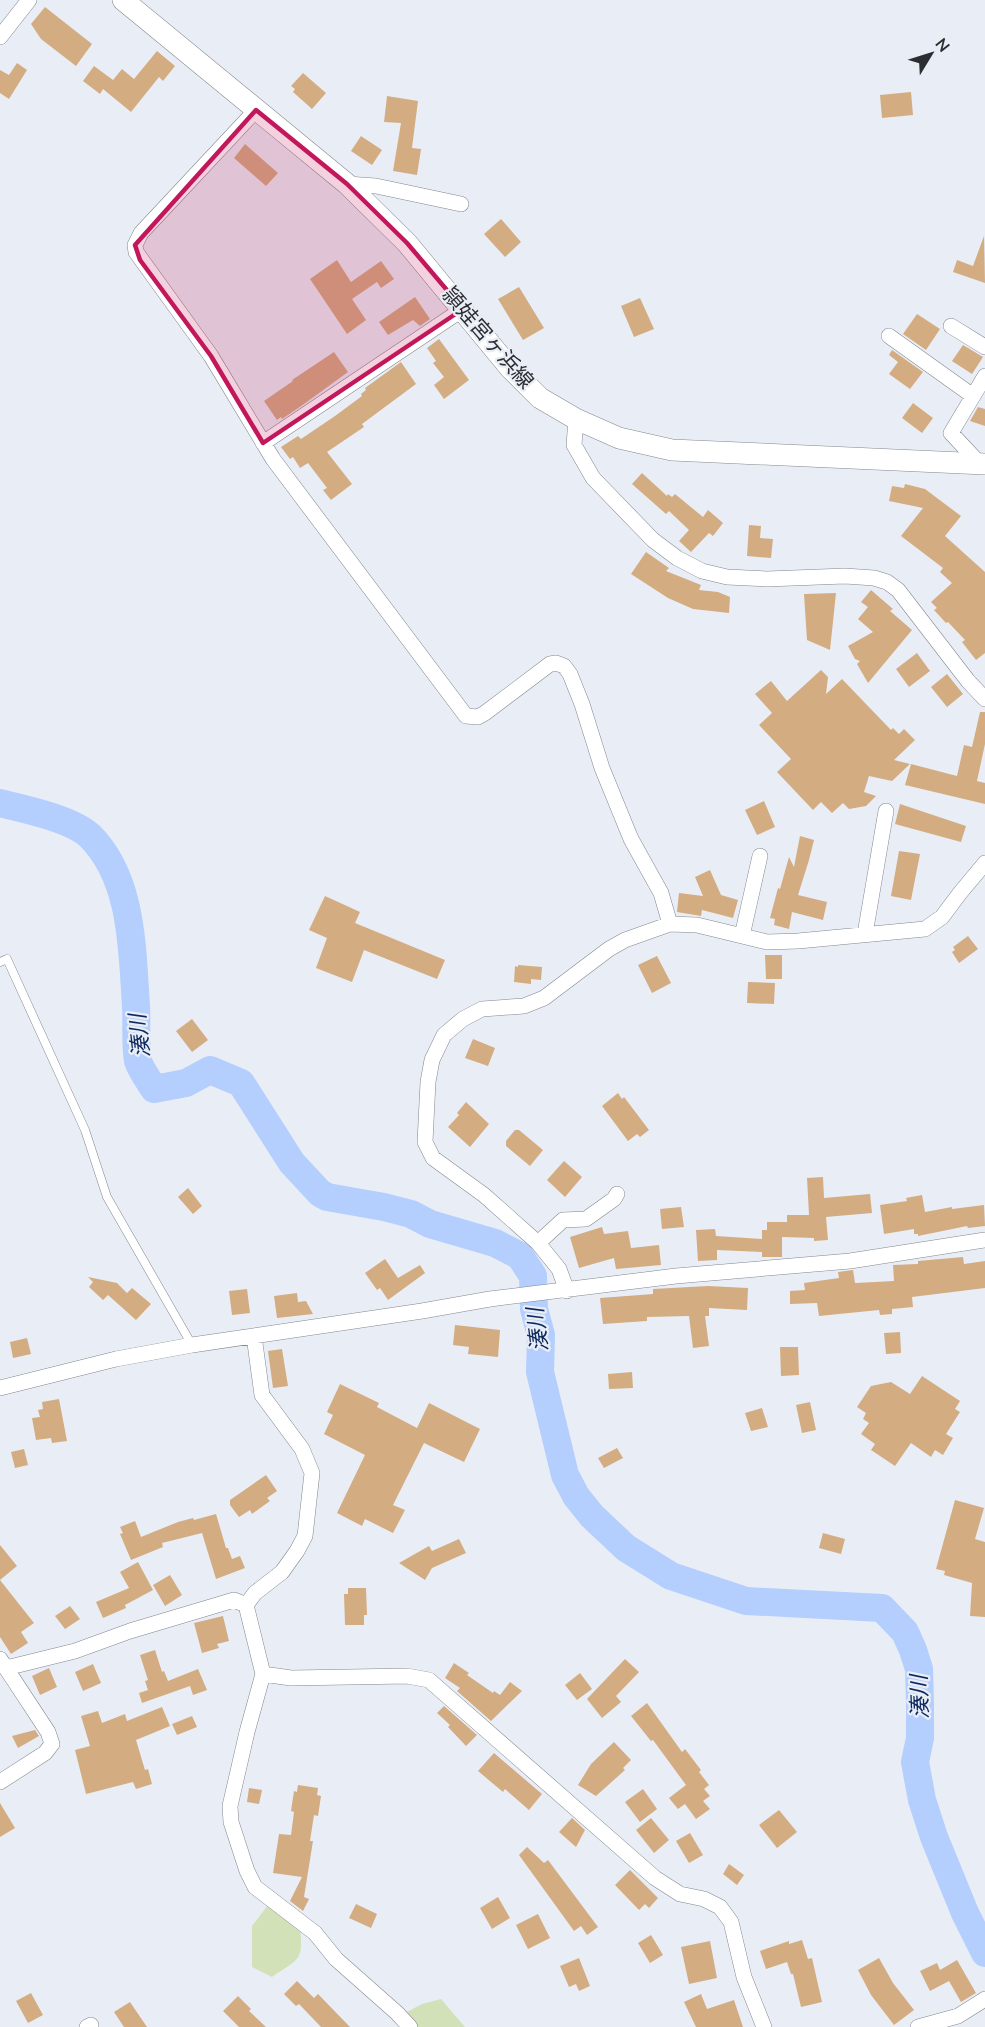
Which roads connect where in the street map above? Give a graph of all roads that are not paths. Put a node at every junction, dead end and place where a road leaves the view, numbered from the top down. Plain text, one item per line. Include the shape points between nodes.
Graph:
1 (29, 0) edge
2 (123, 0) edge
3 (0, 37) edge
4 (256, 110) junction
5 (347, 184) junction
6 (461, 204) dead end
7 (463, 309) junction
8 (951, 326) dead end
9 (889, 336) dead end
10 (985, 347) edge
11 (985, 376) edge
12 (973, 396) junction
13 (576, 419) junction
14 (263, 443) junction
15 (982, 463) edge
16 (985, 699) edge
17 (886, 811) dead end
18 (760, 856) dead end
19 (985, 863) edge
20 (670, 924) junction
21 (865, 934) junction
22 (742, 936) junction
23 (0, 962) edge
24 (618, 1194) dead end
25 (985, 1240) edge
26 (538, 1243) junction
27 (561, 1292) junction
28 (254, 1336) junction
29 (192, 1345) junction
30 (0, 1388) edge
31 (246, 1605) junction
32 (3, 1664) edge
33 (263, 1674) junction
34 (0, 1782) edge
35 (980, 2003) edge
36 (410, 2027) edge
37 (764, 2027) edge
38 (918, 2027) edge

1 - 3 street
2 - 4 main road, 頴娃宮ヶ浜線
4 - 5 main road, 頴娃宮ヶ浜線
4 - 14 street via 141,233 135,245 140,260 211,356
5 - 6 street via 376,186
5 - 7 main road, 頴娃宮ヶ浜線 via 407,243
7 - 13 main road, 頴娃宮ヶ浜線 via 510,368 540,398
7 - 14 street
8 - 10 street
9 - 12 street
11 - 12 street
12 - 15 street via 951,433
13 - 15 main road, 頴娃宮ヶ浜線 via 620,438 672,450
13 - 16 street via 574,445 593,478 653,540 677,558 702,571 727,577 845,576 887,582 898,590
14 - 20 street via 466,716 478,717 550,664 564,666 582,704 602,768 631,839 661,893
17 - 21 street
18 - 22 street
19 - 21 street via 934,925
20 - 22 street via 697,925
20 - 26 street via 609,949 544,998 524,1006 482,1009 463,1019 444,1035 432,1060 425,1142 433,1158
21 - 22 street via 767,942
23 - 29 lane via 7,959 86,1130 107,1197
24 - 26 street via 586,1219 563,1220
25 - 27 street via 850,1261 676,1276
26 - 27 street via 559,1269
27 - 28 street via 490,1299
28 - 29 street
28 - 31 street via 262,1395 302,1449 312,1473 305,1536 282,1572
29 - 30 street
31 - 32 street via 234,1600 75,1651
31 - 33 street
32 - 34 street via 52,1744 45,1753
33 - 36 street via 230,1806 231,1822 247,1871 255,1887 315,1933 336,1959
33 - 37 street via 291,1678 407,1676 429,1680 655,1878 680,1894 720,1907 732,1922 744,1977
35 - 38 street via 958,2016

